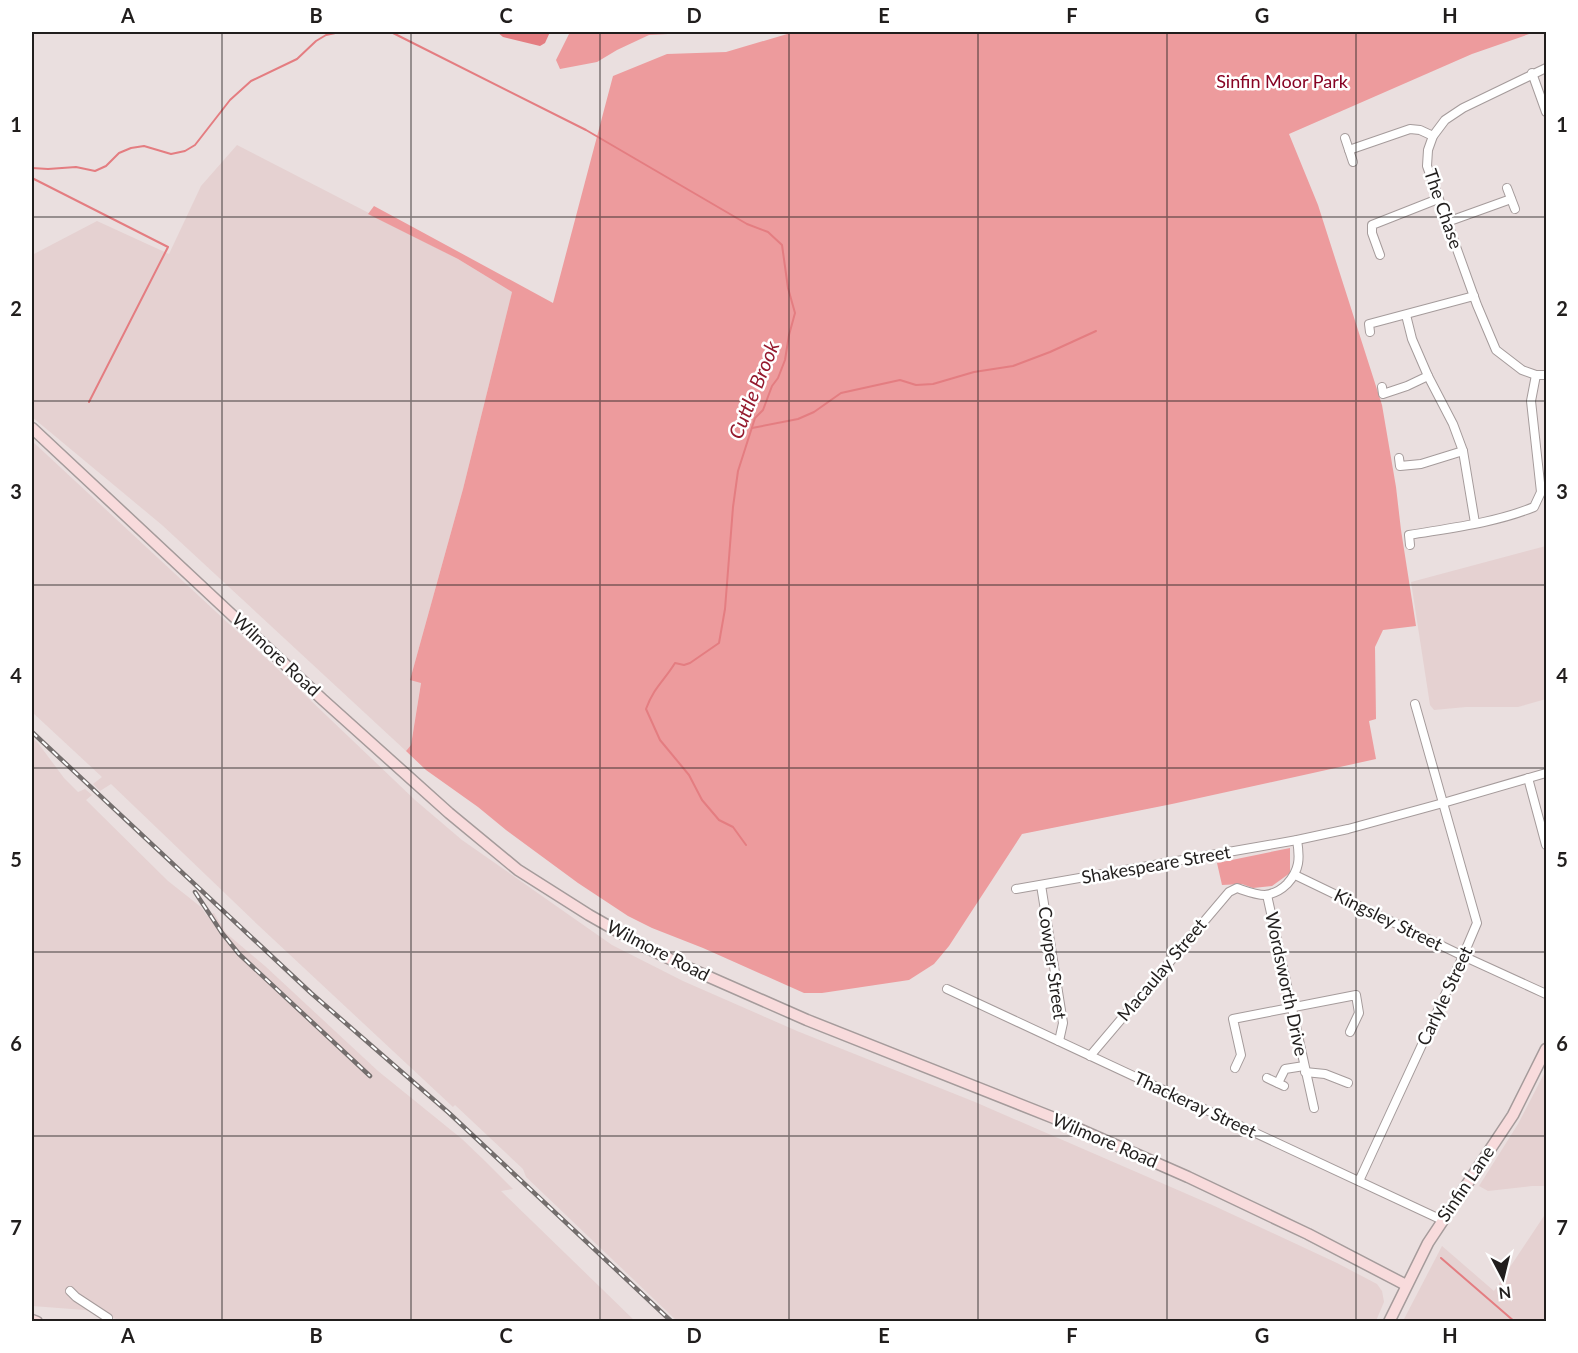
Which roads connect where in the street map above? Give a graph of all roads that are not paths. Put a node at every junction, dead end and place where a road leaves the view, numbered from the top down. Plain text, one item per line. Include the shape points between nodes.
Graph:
1 (1546, 68) edge
2 (1532, 73) junction
3 (1546, 112) edge
4 (1433, 136) junction
5 (1345, 138) dead end
6 (1349, 150) junction
7 (1353, 162) dead end
8 (1507, 188) dead end
9 (1438, 199) junction
10 (1511, 199) junction
11 (1515, 209) dead end
12 (1447, 222) junction
13 (1380, 255) dead end
14 (1474, 296) junction
15 (1406, 315) junction
16 (1370, 332) dead end
17 (1536, 375) junction
18 (1546, 375) edge
19 (1428, 376) junction
20 (1382, 387) dead end
21 (32, 428) edge
22 (1463, 451) junction
23 (1399, 458) dead end
24 (1475, 523) junction
25 (1410, 545) dead end
26 (1415, 704) dead end
27 (1546, 773) edge
28 (1528, 778) junction
29 (1443, 804) junction
30 (1297, 840) junction
31 (1546, 845) edge
32 (1295, 875) junction
33 (1041, 885) junction
34 (1237, 888) joint
35 (1016, 889) dead end
36 (1267, 895) junction
37 (1463, 956) junction
38 (947, 989) dead end
39 (1546, 994) edge
40 (1292, 1008) junction
41 (1350, 1032) dead end
42 (1059, 1041) junction
43 (1546, 1049) edge
44 (1090, 1056) junction
45 (1235, 1068) dead end
46 (1305, 1069) junction
47 (1267, 1078) dead end
48 (1347, 1083) dead end
49 (1314, 1108) dead end
50 (1359, 1181) junction
51 (1442, 1220) junction
52 (1406, 1285) junction
53 (70, 1292) dead end
54 (108, 1318) dead end
55 (32, 1320) edge
56 (37, 1322) edge
57 (1389, 1322) edge

1 - 2 street
2 - 3 street
2 - 4 street via 1463,108
4 - 6 street via 1410,129
4 - 9 street, The Chase via 1427,166
5 - 6 street
6 - 7 street
8 - 10 street
9 - 12 street, The Chase
9 - 13 street via 1372,225
10 - 11 street
10 - 12 street
12 - 14 street, The Chase
14 - 15 street
14 - 17 street, The Chase via 1496,350 1522,370
15 - 16 street via 1368,324
15 - 19 street
17 - 18 street
17 - 24 street via 1531,401 1541,492 1534,507
19 - 20 street via 1383,394
19 - 22 street
21 - 52 street, Wilmore Road via 433,798 518,870 589,915 649,950 807,1020 1054,1118 1188,1177
22 - 23 street via 1421,464 1400,466
22 - 24 street
24 - 25 street via 1408,536
26 - 29 street, Carlyle Street
27 - 28 street, Shakespeare Street
28 - 29 street, Shakespeare Street
28 - 31 street
29 - 30 street, Shakespeare Street
29 - 37 street, Carlyle Street via 1477,922
30 - 32 street
30 - 33 street, Shakespeare Street
32 - 36 street via 1282,889
32 - 37 street, Kingsley Street
33 - 35 street, Shakespeare Street
33 - 42 street, Cowper Street via 1063,1023
34 - 36 street, Shakespeare Street
34 - 44 street, Macaulay Street via 1229,892
36 - 40 street, Wordsworth Drive
37 - 39 street, Kingsley Street
37 - 50 street, Carlyle Street
38 - 42 street, Thackeray Street
40 - 41 street via 1356,995 1359,1012
40 - 45 street via 1233,1019 1241,1055
40 - 46 street, Wordsworth Drive
42 - 44 street, Thackeray Street
43 - 51 street, Sinfin Lane via 1513,1115
44 - 50 street, Thackeray Street
46 - 47 street via 1286,1069 1281,1085
46 - 48 street
46 - 49 street, Wordsworth Drive
50 - 51 street, Thackeray Street
51 - 52 street, Sinfin Lane
52 - 57 street, Sinfin Lane
53 - 54 street
55 - 56 street

